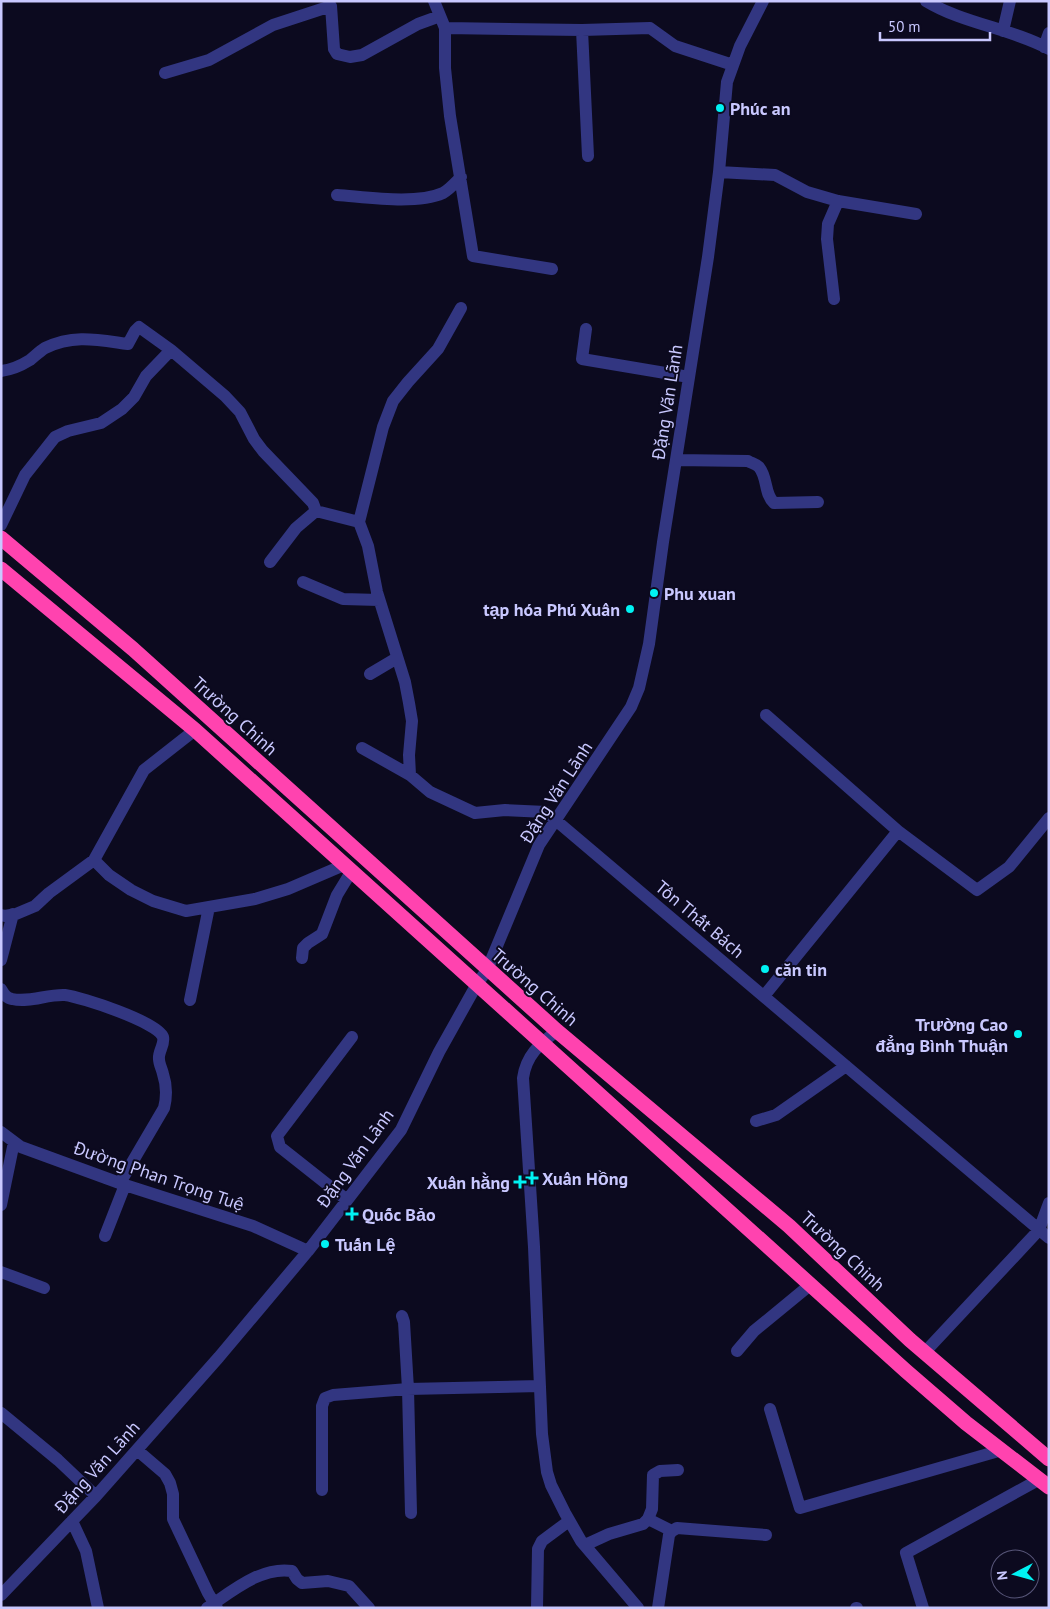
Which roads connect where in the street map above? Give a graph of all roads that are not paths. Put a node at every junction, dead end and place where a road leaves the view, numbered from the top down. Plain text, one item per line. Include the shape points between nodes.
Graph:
1 (434, 1) edge
2 (763, 1) edge
3 (926, 1) edge
4 (1010, 1) edge
5 (440, 16) junction
6 (445, 28) junction
7 (582, 30) junction
8 (1003, 31) junction
9 (1049, 33) edge
10 (1047, 48) edge
11 (733, 65) junction
12 (165, 73) dead end
13 (588, 156) dead end
14 (719, 172) junction
15 (461, 177) junction
16 (337, 195) dead end
17 (838, 201) junction
18 (916, 214) dead end
19 (552, 269) dead end
20 (834, 299) dead end
21 (461, 308) dead end
22 (586, 329) dead end
23 (171, 350) junction
24 (1, 371) edge
25 (689, 377) junction
26 (676, 460) junction
27 (818, 502) dead end
28 (316, 511) junction
29 (359, 522) junction
30 (1, 525) edge
31 (1, 538) edge
32 (270, 562) dead end
33 (1, 569) edge
34 (303, 582) dead end
35 (379, 600) junction
36 (396, 658) junction
37 (370, 674) dead end
38 (766, 715) dead end
39 (195, 730) junction
40 (362, 748) dead end
41 (410, 775) junction
42 (1049, 818) edge
43 (557, 820) junction
44 (898, 830) junction
45 (94, 860) junction
46 (348, 868) junction
47 (208, 907) junction
48 (7, 915) edge
49 (302, 958) dead end
50 (1, 960) edge
51 (487, 970) junction
52 (477, 984) junction
53 (1, 989) edge
54 (764, 996) junction
55 (190, 1000) dead end
56 (557, 1031) junction
57 (352, 1037) dead end
58 (541, 1042) junction
59 (846, 1066) junction
60 (756, 1121) dead end
61 (1, 1132) edge
62 (14, 1142) junction
63 (122, 1184) junction
64 (346, 1200) junction
65 (1049, 1203) edge
66 (1, 1205) edge
67 (1044, 1234) edge
68 (105, 1236) dead end
69 (308, 1251) junction
70 (1, 1272) edge
71 (810, 1285) junction
72 (44, 1288) dead end
73 (402, 1316) dead end
74 (737, 1351) dead end
75 (924, 1353) junction
76 (540, 1386) junction
77 (408, 1389) junction
78 (770, 1409) dead end
79 (1, 1413) edge
80 (137, 1450) junction
81 (1002, 1450) junction
82 (1049, 1459) edge
83 (678, 1470) dead end
84 (1044, 1483) edge
85 (322, 1490) dead end
86 (96, 1496) junction
87 (411, 1513) dead end
88 (648, 1519) junction
89 (72, 1521) junction
90 (569, 1521) junction
91 (672, 1531) junction
92 (766, 1534) dead end
93 (585, 1545) junction
94 (1, 1595) edge
95 (213, 1606) edge
96 (98, 1608) edge
97 (369, 1608) edge
98 (537, 1608) edge
99 (638, 1608) edge
100 (658, 1608) edge
101 (923, 1608) edge

1 - 5 street
2 - 11 street, Đặng Văn Lãnh
3 - 8 street via 964,19
4 - 8 street
5 - 6 street
5 - 12 street via 418,24 362,55 350,57 336,54 334,49 331,6 273,25 209,60
6 - 7 street
6 - 15 street via 445,68
7 - 11 street via 650,28 676,46
7 - 13 street
8 - 10 street
9 - 10 street
11 - 14 street, Đặng Văn Lãnh via 727,82
14 - 17 street via 775,175 807,192
14 - 25 street, Đặng Văn Lãnh
15 - 16 street via 444,192 417,198
15 - 19 street via 473,256
17 - 18 street
17 - 20 street via 828,224 827,239
21 - 29 street via 438,349 393,402 383,427
22 - 25 street via 582,359
23 - 24 street via 139,327 128,344 74,339 44,349 28,362
23 - 28 street via 240,412 263,451 313,503
23 - 30 street via 146,376 134,397 122,409 101,423 68,431 55,438 25,475
25 - 26 street, Đặng Văn Lãnh
26 - 27 street via 748,461 758,466 769,499 774,503
26 - 43 street, Đặng Văn Lãnh via 649,644 639,688 616,732
28 - 29 street
28 - 32 street via 296,528
29 - 35 street via 368,546
31 - 51 highway, Trường Chinh via 133,649
33 - 39 highway, Trường Chinh
34 - 35 street via 343,599
35 - 36 street
36 - 37 street
36 - 41 street via 405,682 410,712
38 - 44 street
39 - 45 street via 144,770
39 - 46 highway, Trường Chinh
40 - 41 street, Tôn Thất Bách
41 - 43 street, Tôn Thất Bách via 430,792 474,813 504,810 546,812
42 - 44 street via 1009,867 977,890
43 - 51 street, Đặng Văn Lãnh via 539,844
43 - 54 street, Tôn Thất Bách
44 - 54 street
45 - 47 street via 109,876 153,901 186,911
45 - 48 street via 35,906
46 - 47 street via 255,899
46 - 49 street via 322,934 308,943
46 - 52 highway, Trường Chinh
47 - 55 street
48 - 50 street
51 - 52 street, Đặng Văn Lãnh
51 - 56 highway, Trường Chinh
52 - 58 highway, Trường Chinh
52 - 64 street, Đặng Văn Lãnh via 401,1130
53 - 63 street via 11,999 32,1000 66,995 93,1002 161,1033 164,1039 158,1060 166,1084 164,1108
54 - 59 street, Tôn Thất Bách
56 - 58 street
56 - 75 highway, Trường Chinh via 789,1226
57 - 64 street via 277,1136 280,1146
58 - 71 highway, Trường Chinh
58 - 76 street via 528,1059 523,1078
59 - 60 street via 776,1115
59 - 67 street, Tôn Thất Bách
61 - 62 street, Đường Phan Trọng Tuệ
62 - 63 street, Đường Phan Trọng Tuệ
62 - 66 street
63 - 68 street
63 - 69 street, Đường Phan Trọng Tuệ via 253,1226
64 - 69 street, Đặng Văn Lãnh
65 - 67 street
67 - 75 street
69 - 80 street, Đặng Văn Lãnh
70 - 72 street
71 - 74 street via 754,1331
71 - 81 highway, Trường Chinh via 906,1371
73 - 77 street
75 - 82 highway, Trường Chinh
76 - 77 street
76 - 90 street via 547,1472
77 - 85 street via 325,1398 322,1406
77 - 87 street
78 - 81 street via 800,1508
79 - 86 street
80 - 86 street, Đặng Văn Lãnh
80 - 95 street via 170,1482 172,1519
81 - 84 highway, Trường Chinh
83 - 88 street via 652,1475 652,1509
84 - 101 street via 906,1553
86 - 89 street, Đặng Văn Lãnh
88 - 91 street
88 - 93 street via 643,1524
89 - 94 street, Đặng Văn Lãnh
89 - 96 street via 86,1551
90 - 93 street
90 - 98 street via 542,1541 538,1549
91 - 92 street via 677,1528
91 - 100 street
93 - 99 street
95 - 97 street via 234,1589 254,1579 286,1570 292,1571 302,1583 328,1580 349,1586

